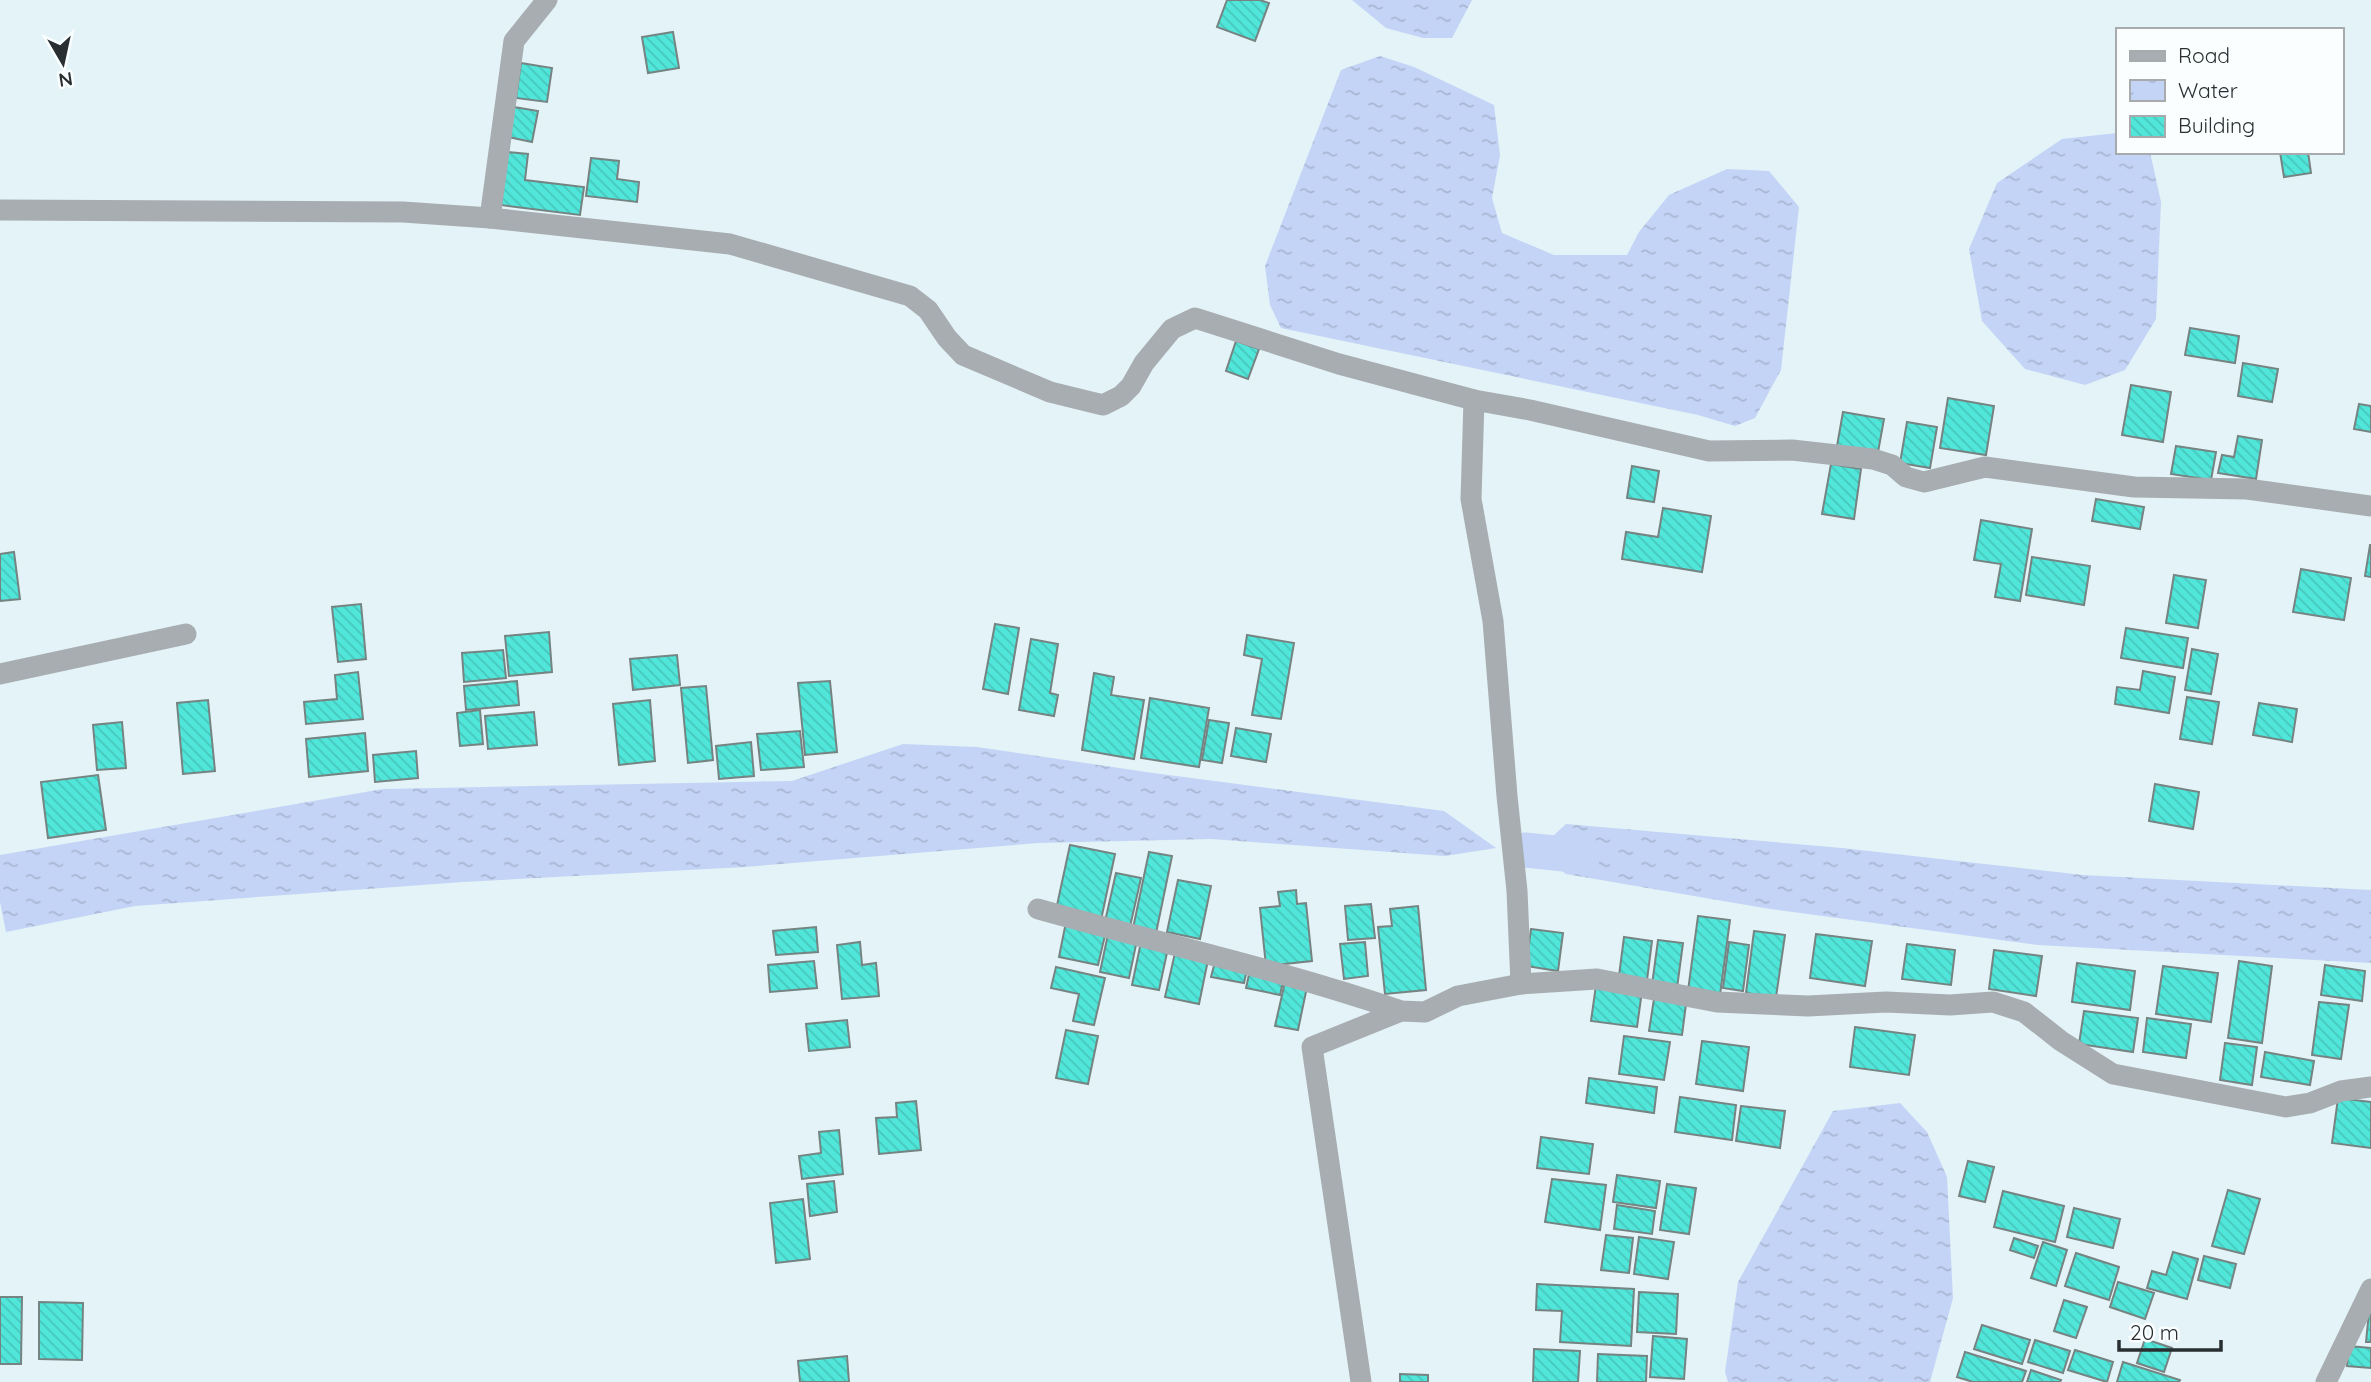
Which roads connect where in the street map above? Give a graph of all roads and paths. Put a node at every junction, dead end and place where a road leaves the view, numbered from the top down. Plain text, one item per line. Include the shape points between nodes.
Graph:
1 (547, 0) edge
2 (0, 210) edge
3 (491, 218) junction
4 (1474, 400) junction
5 (2371, 506) edge
6 (186, 634) dead end
7 (0, 674) edge
8 (1038, 909) dead end
9 (1521, 984) junction
10 (1401, 1011) junction
11 (2371, 1087) edge
12 (2371, 1289) edge
13 (1360, 1382) edge
14 (2326, 1382) edge

1 - 3 street via 514,41
2 - 3 street via 403,212
3 - 4 street via 730,244 911,296 929,310 963,355 1050,392 1094,404 1103,405 1121,396 1172,329 1195,318 1339,364
4 - 5 street via 1709,451 1792,450 1873,459 1924,482 1985,467 2134,487 2247,489
4 - 9 street via 1471,499 1493,621
6 - 7 street
8 - 10 street
9 - 10 street via 1458,996 1425,1013
9 - 11 street via 1597,979 1717,1002 1808,1006 1993,1002 2024,1012 2113,1074 2286,1107
10 - 13 street via 1312,1047
12 - 14 street

